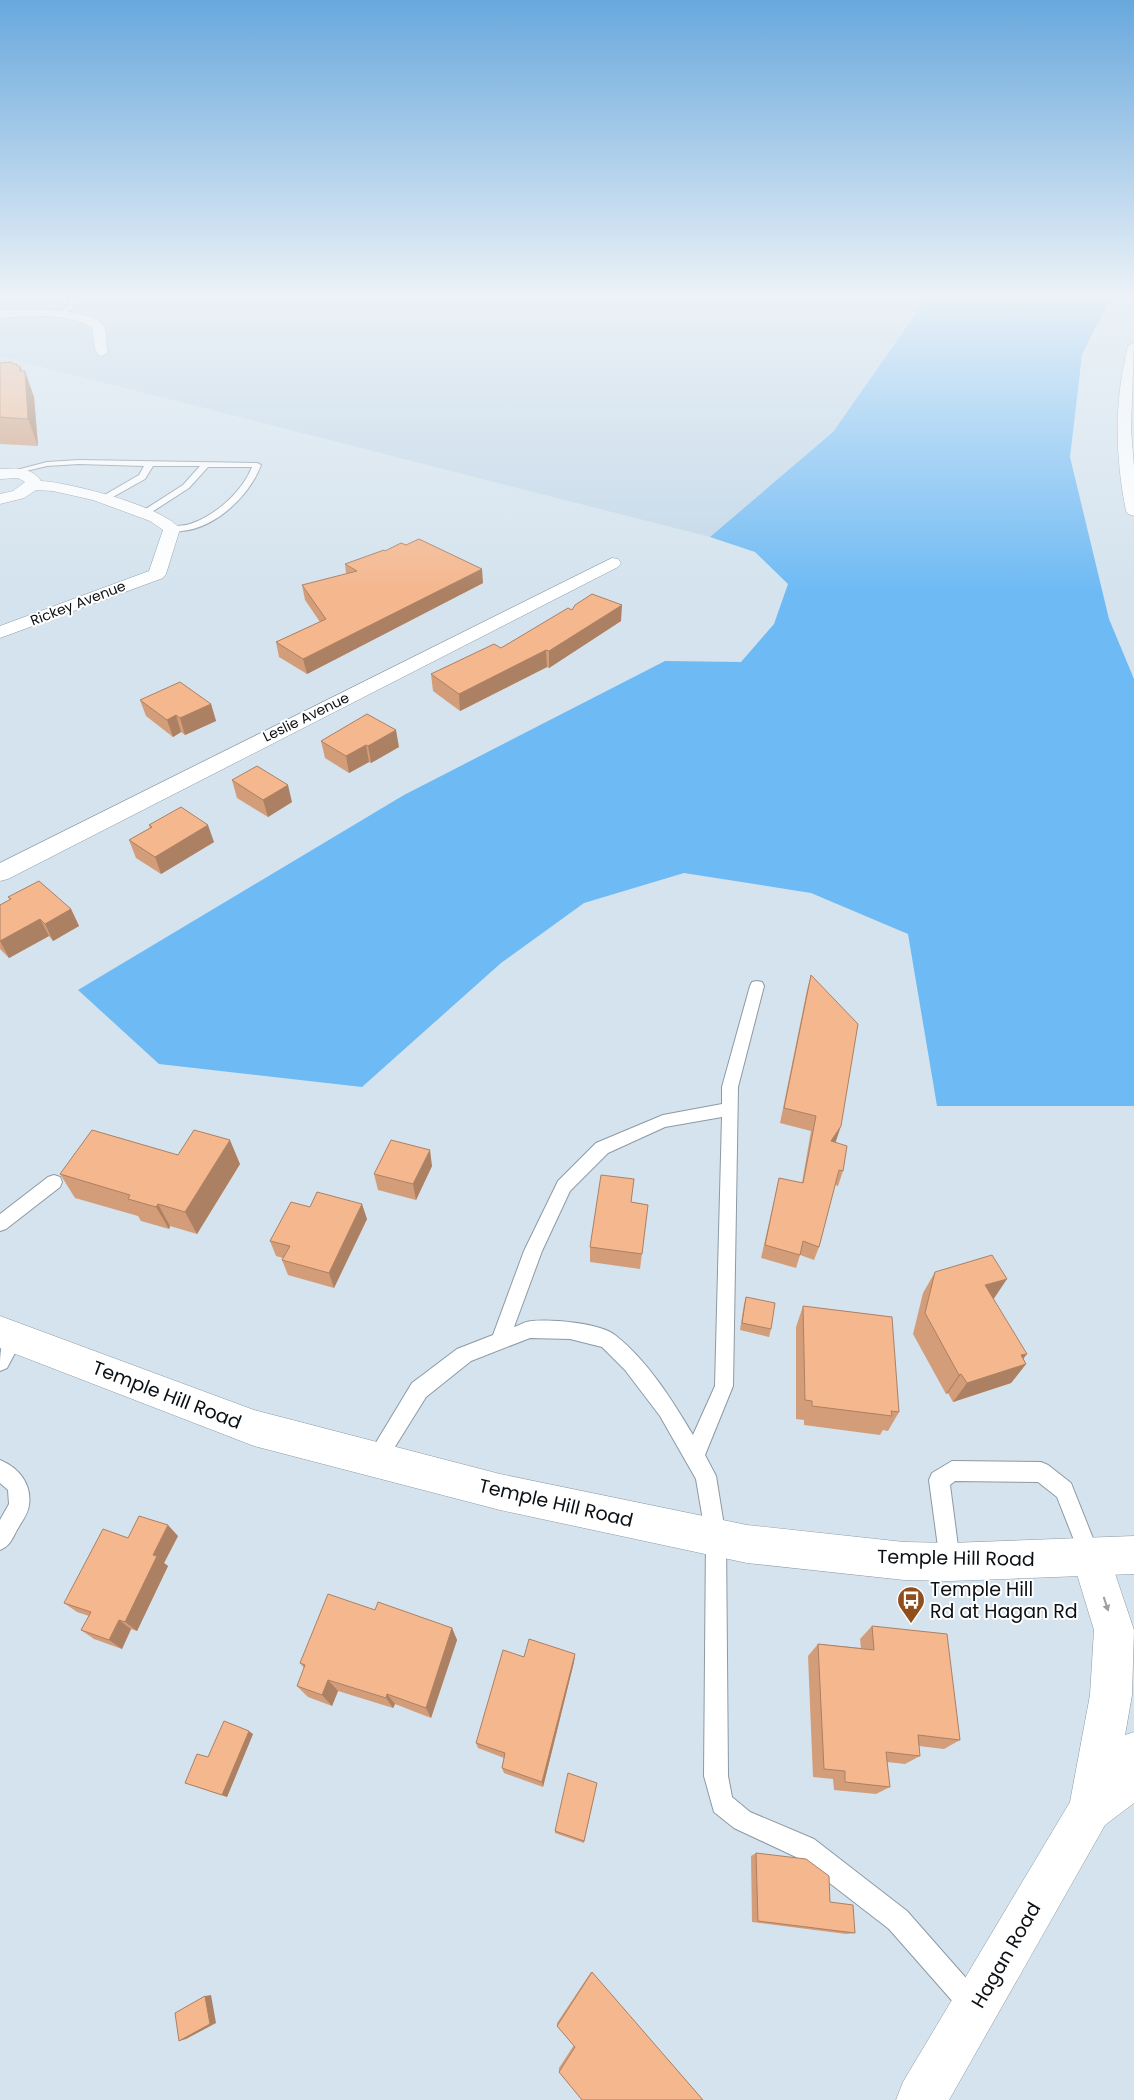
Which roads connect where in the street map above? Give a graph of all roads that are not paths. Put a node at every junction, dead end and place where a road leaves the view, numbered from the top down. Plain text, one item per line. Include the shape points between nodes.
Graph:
1 (1125, 396) edge
2 (150, 463) junction
3 (206, 464) junction
4 (4, 474) edge
5 (33, 485) junction
6 (0, 499) edge
7 (104, 499) junction
8 (1134, 511) edge
9 (144, 514) junction
10 (172, 529) junction
11 (612, 563) dead end
12 (0, 632) edge
13 (0, 873) edge
14 (757, 986) dead end
15 (730, 1109) junction
16 (54, 1182) dead end
17 (0, 1224) edge
18 (500, 1341) junction
19 (5, 1344) edge
20 (694, 1456) junction
21 (376, 1459) junction
22 (0, 1470) edge
23 (716, 1538) junction
24 (0, 1540) edge
25 (1134, 1555) edge
26 (1091, 1558) junction
27 (950, 1562) junction
28 (1134, 1753) edge
29 (1134, 1776) edge
30 (1090, 1810) junction
31 (975, 2008) junction
32 (921, 2100) edge

1 - 8 main road via 1124,442
2 - 3 lane
2 - 4 lane via 47,464
2 - 7 lane via 142,477
3 - 9 lane via 185,488
3 - 10 lane via 257,465 246,485 215,515 192,527
4 - 5 main road via 28,476
5 - 6 main road via 18,495
5 - 7 main road via 53,486
7 - 9 main road
9 - 10 main road
10 - 12 main road, Rickey Avenue via 156,574
11 - 13 main road, Leslie Avenue
14 - 15 lane via 730,1087
15 - 18 lane via 663,1120 602,1148 564,1186 526,1268
15 - 20 lane via 724,1386
16 - 17 lane
18 - 20 lane via 530,1329 570,1330 607,1340 632,1364 667,1408
18 - 21 lane via 464,1355 419,1390
19 - 21 main road, Temple Hill Road via 254,1428
20 - 23 lane via 706,1476
21 - 23 main road, Temple Hill Road via 500,1492
22 - 24 lane via 18,1485 19,1506
23 - 27 main road, Temple Hill Road via 885,1559
23 - 31 lane via 716,1776 722,1804 742,1820 805,1848 898,1920
25 - 26 main road, Temple Hill Road
26 - 27 main road, Temple Hill Road
26 - 27 lane via 1064,1490 1041,1472 952,1471 939,1480
26 -> 30 main road, Hagan Road via 1114,1630 1111,1695
28 - 30 main road, Hagan Road
29 - 30 main road
30 - 31 main road, Hagan Road
31 - 32 main road, Hagan Road

